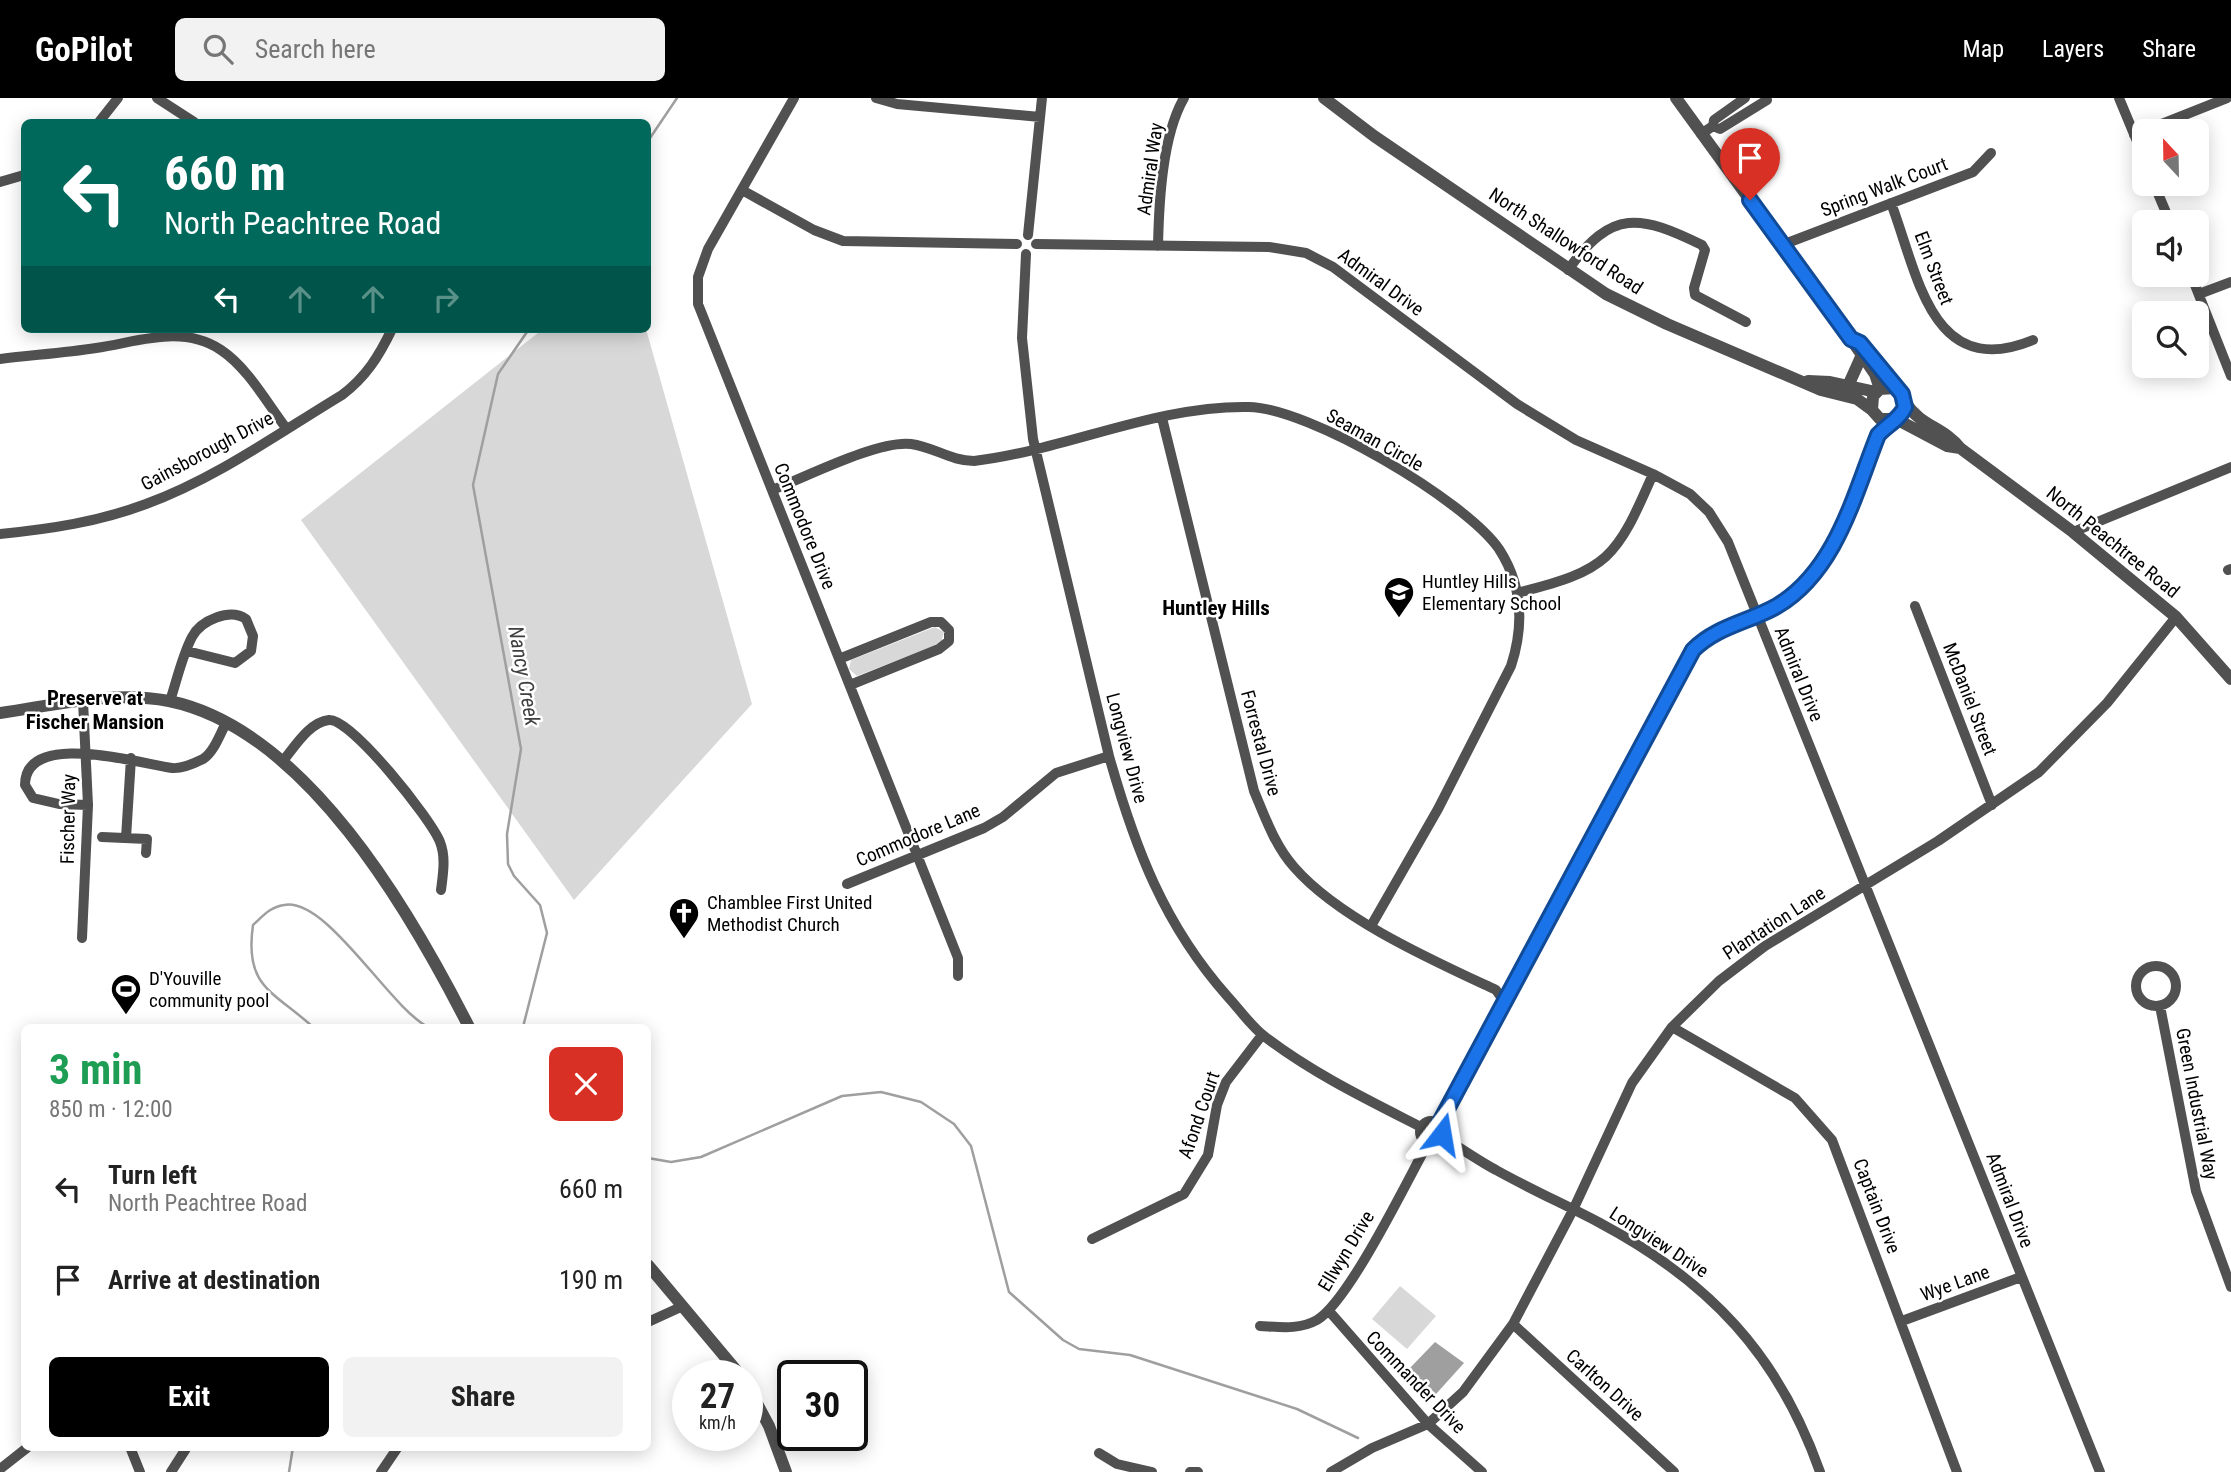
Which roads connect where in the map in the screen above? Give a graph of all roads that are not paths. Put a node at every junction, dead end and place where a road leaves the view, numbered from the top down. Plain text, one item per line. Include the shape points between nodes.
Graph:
1 (118, 98) edge
2 (157, 98) edge
3 (794, 98) edge
4 (876, 98) edge
5 (1042, 98) edge
6 (1184, 98) edge
7 (1324, 98) edge
8 (1676, 98) edge
9 (1745, 98) edge
10 (2119, 98) edge
11 (2227, 98) edge
12 (1767, 100) dead end
13 (1040, 117) junction
14 (101, 119) edge
15 (189, 119) edge
16 (2174, 119) edge
17 (1713, 126) junction
18 (2132, 130) edge
19 (1701, 134) junction
20 (1991, 153) dead end
21 (21, 176) edge
22 (0, 182) edge
23 (742, 190) junction
24 (1891, 203) junction
25 (1028, 235) junction
26 (1017, 244) junction
27 (1036, 244) junction
28 (1782, 244) junction
29 (1158, 246) junction
30 (1026, 254) junction
31 (1568, 270) junction
32 (2231, 282) edge
33 (2196, 287) edge
34 (2199, 294) junction
35 (1746, 322) dead end
36 (391, 333) edge
37 (1851, 339) junction
38 (2033, 340) dead end
39 (1861, 357) junction
40 (0, 359) edge
41 (2231, 376) edge
42 (1807, 382) junction
43 (1848, 386) junction
44 (1895, 388) junction
45 (1878, 390) junction
46 (1905, 402) junction
47 (1874, 413) junction
48 (1162, 418) junction
49 (1893, 420) junction
50 (286, 428) junction
51 (1878, 435) junction
52 (1960, 448) junction
53 (1036, 449) junction
54 (2231, 467) edge
55 (1653, 474) junction
56 (772, 490) junction
57 (2073, 532) junction
58 (0, 534) edge
59 (1517, 593) junction
60 (1915, 606) dead end
61 (1756, 615) junction
62 (2176, 618) junction
63 (187, 651) junction
64 (839, 659) junction
65 (2231, 679) edge
66 (850, 685) junction
67 (83, 701) junction
68 (170, 701) junction
69 (0, 713) edge
70 (226, 723) junction
71 (86, 754) junction
72 (1109, 756) junction
73 (131, 758) junction
74 (282, 762) junction
75 (88, 805) junction
76 (1992, 805) junction
77 (102, 837) dead end
78 (126, 838) junction
79 (146, 853) dead end
80 (918, 856) junction
81 (846, 884) dead end
82 (1865, 885) junction
83 (441, 890) dead end
84 (1371, 926) junction
85 (82, 938) dead end
86 (958, 976) dead end
87 (1503, 1000) junction
88 (2160, 1006) junction
89 (468, 1024) edge
90 (1672, 1027) junction
91 (1262, 1035) junction
92 (1439, 1124) junction
93 (1421, 1127) junction
94 (1441, 1137) junction
95 (1428, 1143) junction
96 (1573, 1210) junction
97 (1092, 1239) dead end
98 (651, 1269) edge
99 (2021, 1277) junction
100 (2231, 1287) edge
101 (683, 1306) junction
102 (1329, 1311) junction
103 (651, 1321) edge
104 (1902, 1321) junction
105 (1513, 1324) junction
106 (1260, 1326) dead end
107 (728, 1360) edge
108 (763, 1415) edge
109 (1428, 1424) junction
110 (23, 1451) edge
111 (132, 1451) edge
112 (184, 1451) edge
113 (395, 1451) edge
114 (1099, 1453) dead end
115 (0, 1469) edge
116 (140, 1472) edge
117 (171, 1472) edge
118 (381, 1472) edge
119 (786, 1472) edge
120 (1152, 1472) edge
121 (1190, 1472) edge
122 (1198, 1472) edge
123 (1331, 1472) edge
124 (1482, 1472) edge
125 (1674, 1472) edge
126 (1820, 1472) edge
127 (1957, 1472) edge
128 (2100, 1472) edge

1 - 14 street
2 - 15 street
3 - 23 street, Commodore Drive
4 - 13 street via 897,104
5 - 13 street
6 - 29 street, Admiral Way via 1168,144
7 - 31 street, North Shallowford Road
8 - 19 street, North Peachtree Road
9 - 17 street via 1714,120
10 - 18 street
11 - 16 street
12 - 17 street via 1720,129
13 - 25 street
17 - 19 street
19 - 28 street, North Peachtree Road
20 - 24 street, Spring Walk Court via 1973,172
21 - 22 street
23 - 26 street via 843,241
23 - 56 street, Commodore Drive via 700,266 698,304
24 - 28 street, Spring Walk Court
24 - 38 street, Elm Street via 1942,329 1974,348 1989,351
25 - 26 street
25 - 27 street
26 - 30 street
27 - 29 street, Admiral Drive
27 - 30 street
28 - 37 street, North Peachtree Road
29 - 55 street, Admiral Drive via 1269,247 1321,259 1517,404 1576,440
30 - 53 street, Longview Drive via 1022,338
31 - 35 street via 1606,229 1627,223 1664,226 1705,250 1695,295
31 - 42 street, North Shallowford Road via 1645,314
32 - 34 street
33 - 34 street
34 - 41 street
36 - 50 street, Gainsborough Drive via 365,375 342,395
37 - 39 street, North Peachtree Road
37 - 44 street, North Peachtree Road via 1860,343
39 - 43 street
39 - 45 street, North Peachtree Road via 1875,374
40 - 50 street via 156,336 201,341 233,360
42 - 43 street, North Shallowford Road
42 - 47 street, North Shallowford Road via 1857,399
43 - 45 street, North Shallowford Road
44 - 45 street
44 - 46 street, North Peachtree Road
45 - 47 street via 1871,401
46 - 49 street via 1903,412
46 - 52 street, North Peachtree Road via 1916,417
47 - 49 street, North Peachtree Road
47 - 51 street
48 - 53 street, Seaman Circle
48 - 59 street, Seaman Circle via 1252,407 1334,433 1398,469 1475,524 1500,550
48 - 84 street, Forrestal Drive via 1254,791 1292,866 1326,897
49 - 51 street
49 - 52 street, North Peachtree Road
50 - 58 street, Gainsborough Drive via 147,504 75,525
51 - 61 street via 1825,562 1807,585
52 - 57 street, North Peachtree Road
53 - 56 street, Seaman Circle via 963,461 899,444
53 - 72 street, Longview Drive
54 - 57 street
55 - 59 street via 1632,522 1607,557 1570,579
55 - 61 street, Admiral Drive via 1709,512 1728,542
56 - 64 street, Commodore Drive
57 - 62 street, North Peachtree Road
59 - 84 street, Seaman Circle via 1521,624 1511,666 1438,809
60 - 76 street, McDaniel Street
61 - 82 street, Admiral Drive
61 - 87 street via 1705,639 1693,650
62 - 65 street, North Peachtree Road
62 - 76 street, Plantation Lane via 2068,746
63 - 63 street via 197,631 227,614 246,619 253,636 251,651 235,663
63 - 68 street
64 - 66 street, Commodore Drive
64 - 66 street via 931,622 941,622 949,630 949,641 939,649
66 - 80 street, Commodore Drive
67 - 68 street via 141,697
67 - 69 street
67 - 71 street, Fischer Way
68 - 70 street
70 - 73 street via 207,755 179,768
70 - 74 street
71 - 73 street
71 - 75 street, Fischer Way
71 - 75 street via 37,760 27,769 25,785 31,796 41,801
72 - 80 street, Commodore Lane via 1056,774 994,822
72 - 91 street, Longview Drive via 1141,853 1177,931 1198,963
73 - 78 street
74 - 83 street via 314,726 331,719 343,724 393,777 440,840 444,862
74 - 89 street via 375,865
75 - 85 street, Fischer Way
76 - 82 street, Plantation Lane
77 - 78 street
78 - 79 street via 147,839
80 - 81 street, Commodore Lane
80 - 86 street, Commodore Drive via 958,958
82 - 90 street, Plantation Lane via 1765,946 1719,981
82 - 99 street, Admiral Drive
84 - 87 street, Forrestal Drive via 1496,990
87 - 92 street
88 - 88 street, Green Industrial Way via 2171,999 2175,981 2162,967 2149,967 2138,976 2136,989 2142,1000
88 - 100 street, Green Industrial Way via 2196,1191
90 - 96 street, Plantation Lane via 1632,1083
90 - 104 street, Captain Drive via 1794,1098 1832,1140
91 - 93 street, Longview Drive via 1320,1073
91 - 97 street, Afond Court via 1226,1082 1208,1155 1184,1194
92 - 93 street via 1428,1121
92 - 94 street
93 - 95 street via 1420,1136
94 - 95 street
94 - 96 street, Longview Drive
95 - 102 street, Ellwyn Drive
96 - 105 street, Plantation Lane
96 - 126 street, Longview Drive via 1644,1249 1716,1302 1765,1361 1799,1418
98 - 101 street
99 - 104 street, Wye Lane
99 - 128 street, Admiral Drive
101 - 103 street
101 - 107 street
102 - 106 street, Ellwyn Drive via 1295,1328
102 - 109 street, Commander Drive
104 - 127 street, Captain Drive
105 - 109 street, Plantation Lane via 1463,1392
105 - 125 street, Carlton Drive
108 - 119 street
109 - 123 street, Plantation Lane
109 - 124 street, Commander Drive
110 - 115 street
111 - 116 street
112 - 117 street
113 - 118 street
114 - 120 street via 1117,1464
121 - 122 street

